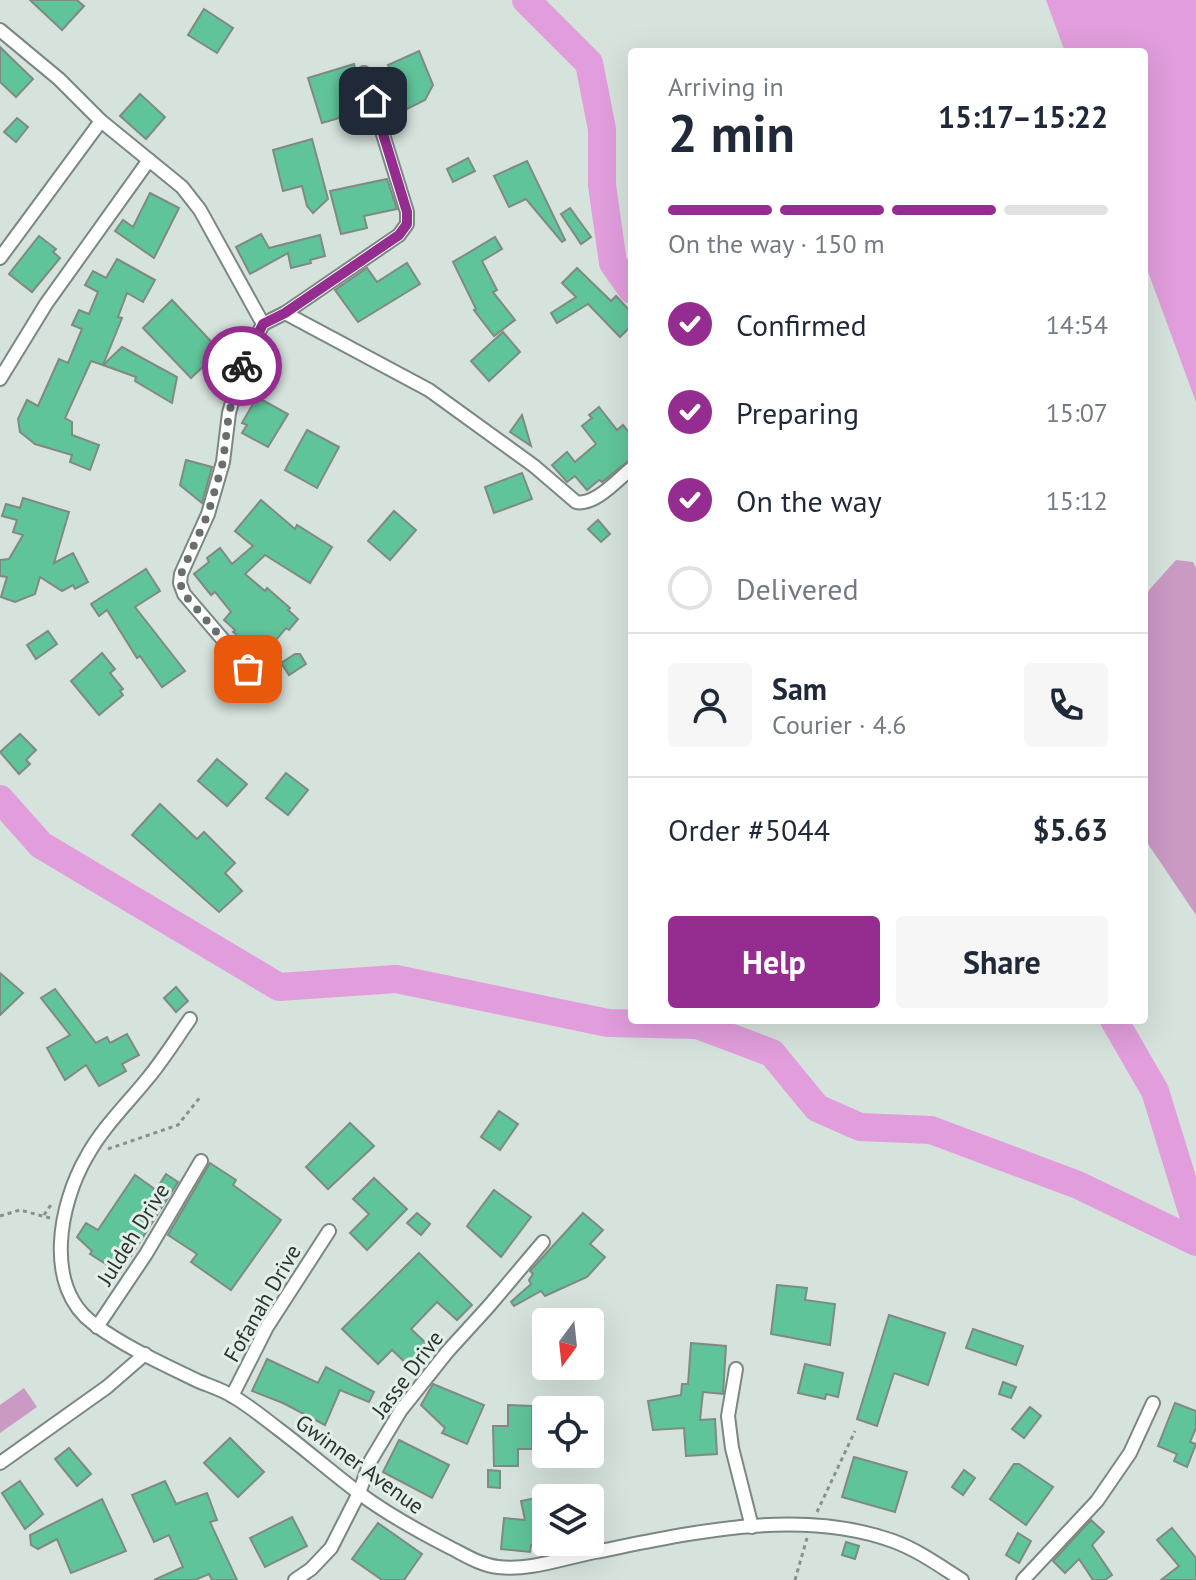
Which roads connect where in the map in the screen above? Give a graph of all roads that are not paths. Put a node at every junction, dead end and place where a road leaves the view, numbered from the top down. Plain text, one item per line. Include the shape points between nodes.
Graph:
1 (2, 35) edge
2 (364, 73) dead end
3 (101, 121) junction
4 (149, 160) junction
5 (0, 258) edge
6 (285, 313) junction
7 (263, 324) junction
8 (0, 379) edge
9 (628, 471) edge
10 (248, 669) dead end
11 (190, 1019) dead end
12 (201, 1161) dead end
13 (329, 1231) dead end
14 (543, 1242) dead end
15 (97, 1327) junction
16 (145, 1354) junction
17 (736, 1369) dead end
18 (232, 1396) junction
19 (1153, 1403) dead end
20 (0, 1463) edge
21 (359, 1493) junction
22 (752, 1527) junction
23 (488, 1565) junction
24 (295, 1580) edge
25 (487, 1580) edge
26 (962, 1580) edge
27 (1023, 1580) edge

1 - 3 street via 59,79
2 - 6 street via 407,224 399,235
3 - 4 street
3 - 5 street
4 - 7 street via 200,210
4 - 8 street via 46,304
6 - 7 street
6 - 9 street via 429,390 576,502 592,500
7 - 10 street via 242,366 223,462 180,583
11 - 15 street, Gwinner Avenue via 87,1156 72,1189 63,1225 62,1274 72,1303
12 - 15 street, Juldeh Drive
13 - 18 street, Fofanah Drive via 267,1327
14 - 21 street, Jasse Drive via 401,1410 371,1460
15 - 16 street, Gwinner Avenue
16 - 18 street, Gwinner Avenue
16 - 20 street
17 - 22 street via 728,1416
18 - 21 street, Gwinner Avenue
19 - 27 street via 1130,1453 1097,1501
21 - 23 street, Gwinner Avenue via 415,1530
21 - 24 street, Jasse Drive via 331,1548
22 - 23 street, Gwinner Avenue via 536,1565
22 - 26 street, Gwinner Avenue via 810,1525 870,1534 910,1548
23 - 25 street

